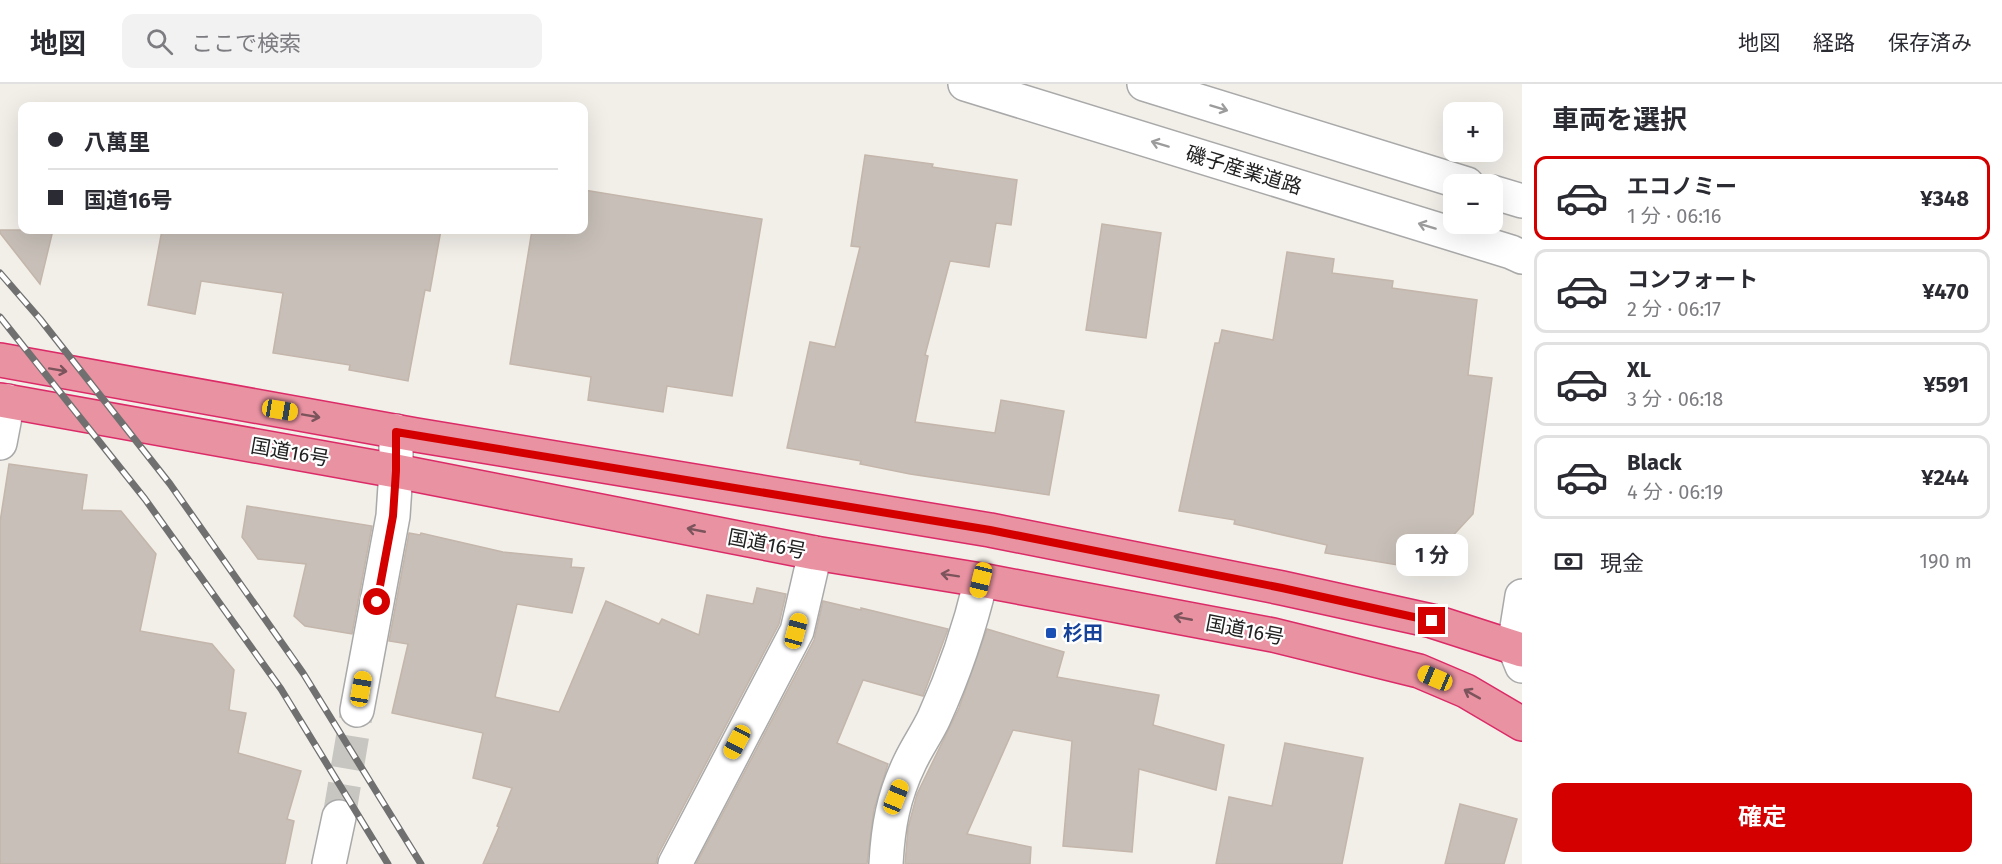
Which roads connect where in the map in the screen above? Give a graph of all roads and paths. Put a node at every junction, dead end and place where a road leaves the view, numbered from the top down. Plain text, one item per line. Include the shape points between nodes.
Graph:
1 (965, 84) edge
2 (1144, 84) edge
3 (1443, 177) edge
4 (1503, 195) edge
5 (1522, 201) edge
6 (1522, 258) edge
7 (0, 360) edge
8 (4, 401) edge
9 (396, 432) junction
10 (0, 443) edge
11 (396, 471) junction
12 (815, 553) junction
13 (981, 580) junction
14 (1522, 596) edge
15 (1519, 654) edge
16 (357, 710) tunnel mouth
17 (1522, 724) edge
18 (339, 817) tunnel mouth
19 (329, 864) edge
20 (675, 864) edge
21 (886, 864) edge

6 -> 1 street, 磯子産業道路
2 -> 3 street
4 - 5 street
7 -> 9 highway, 国道16号
8 - 10 street
8 - 11 highway, 国道16号
9 - 11 street
9 - 15 highway, 国道16号 via 990,530 1432,621
12 -> 11 highway, 国道16号
11 - 16 street via 393,516
13 -> 12 highway, 国道16号
12 - 20 street via 796,631
17 -> 13 highway, 国道16号 via 1466,691 1419,671 1273,635
13 - 21 street via 973,615 934,719 909,763 896,797 888,828
14 - 15 street
18 - 19 street

